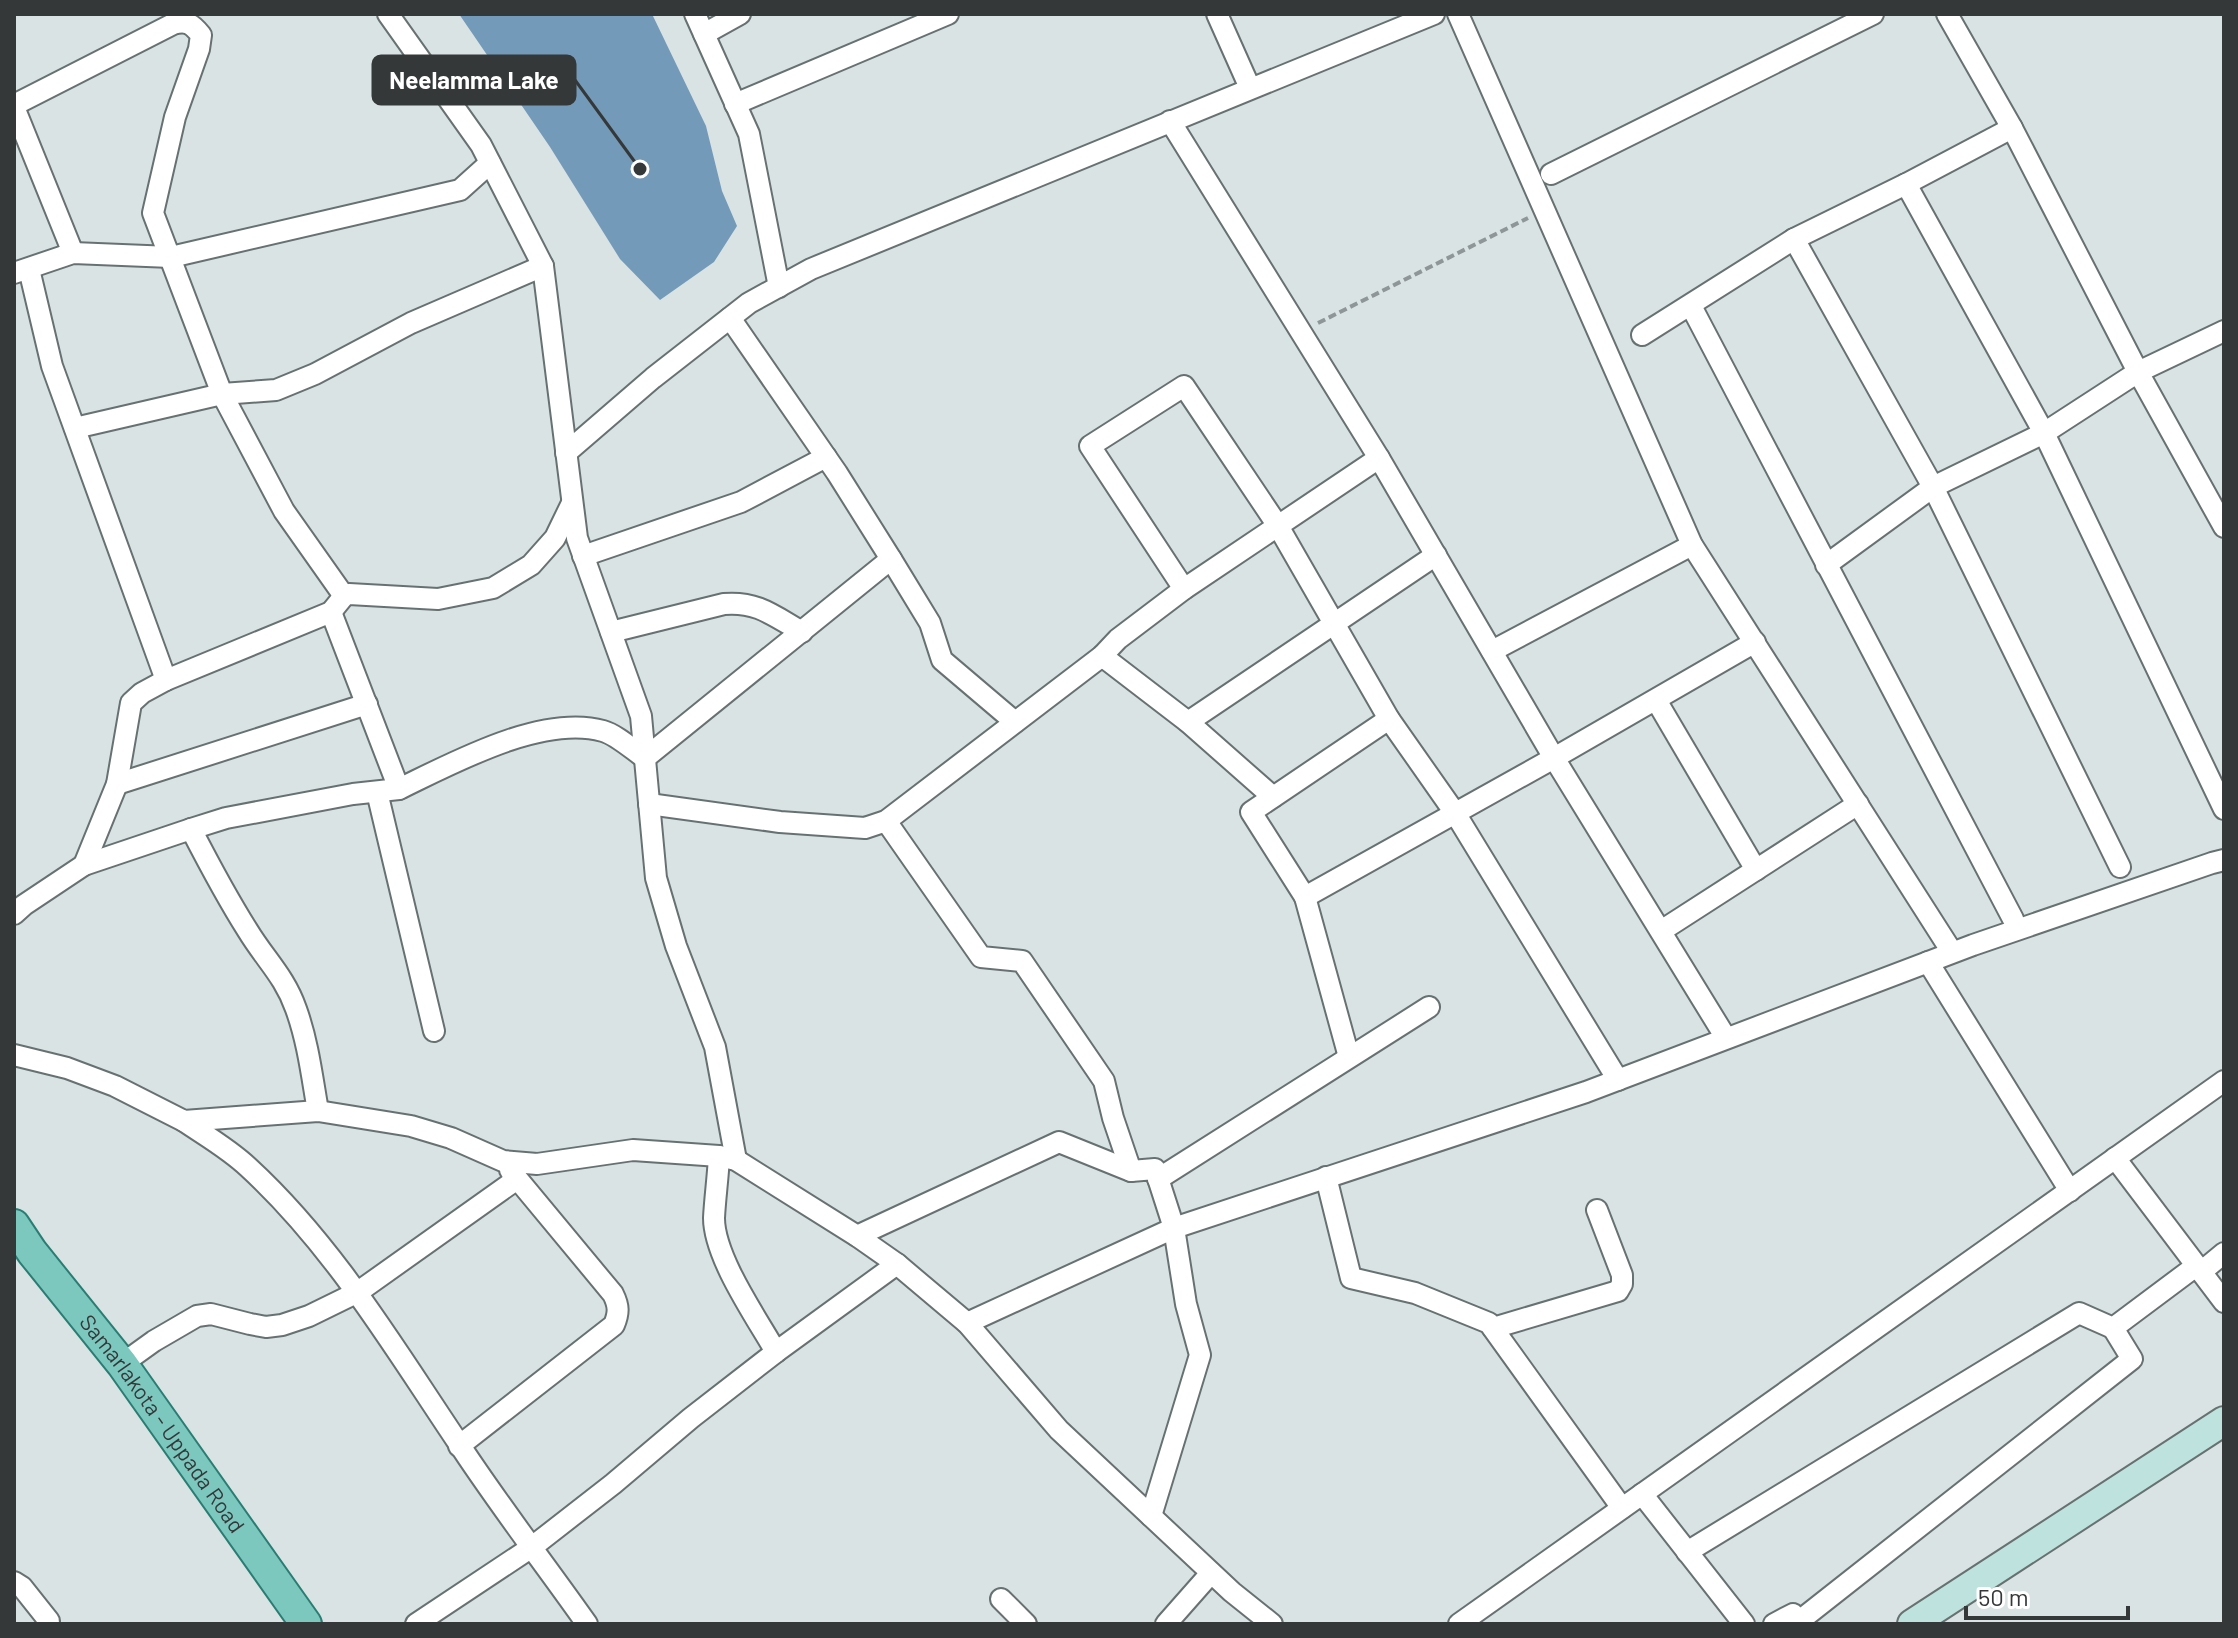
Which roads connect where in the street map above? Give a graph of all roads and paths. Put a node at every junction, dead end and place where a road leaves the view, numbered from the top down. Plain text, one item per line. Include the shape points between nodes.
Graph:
1 (388, 14) edge
2 (695, 14) edge
3 (740, 14) edge
4 (948, 14) edge
5 (1217, 14) edge
6 (1434, 14) edge
7 (1458, 14) edge
8 (1873, 14) edge
9 (1947, 14) edge
10 (704, 34) junction
11 (1250, 88) junction
12 (735, 104) junction
13 (14, 106) edge
14 (1170, 121) junction
15 (2012, 128) junction
16 (490, 163) junction
17 (1551, 174) dead end
18 (1906, 184) junction
19 (1545, 209) junction
20 (1794, 239) junction
21 (73, 253) junction
22 (171, 257) junction
23 (543, 266) junction
24 (21, 271) edge
25 (779, 287) junction
26 (1691, 306) junction
27 (730, 318) junction
28 (1300, 331) junction
29 (2224, 331) edge
30 (1642, 335) dead end
31 (2138, 372) junction
32 (222, 394) junction
33 (75, 428) junction
34 (2044, 433) junction
35 (566, 453) junction
36 (826, 457) junction
37 (1379, 458) junction
38 (1933, 487) junction
39 (572, 503) junction
40 (1278, 526) junction
41 (2224, 527) edge
42 (1692, 545) junction
43 (1436, 555) junction
44 (583, 556) junction
45 (891, 559) junction
46 (1826, 565) junction
47 (1184, 589) junction
48 (337, 604) junction
49 (1335, 623) junction
50 (611, 632) junction
51 (802, 632) junction
52 (1755, 642) junction
53 (1492, 651) junction
54 (1102, 656) junction
55 (166, 680) junction
56 (1656, 700) junction
57 (367, 704) junction
58 (1389, 719) junction
59 (1015, 722) junction
60 (1188, 722) junction
61 (645, 758) junction
62 (1554, 758) junction
63 (117, 784) junction
64 (399, 789) junction
65 (377, 792) junction
66 (1273, 797) junction
67 (649, 804) junction
68 (1858, 804) junction
69 (2224, 809) edge
70 (1455, 813) junction
71 (886, 821) junction
72 (191, 829) junction
73 (2224, 860) edge
74 (84, 865) junction
75 (2120, 867) dead end
76 (1756, 870) junction
77 (1305, 897) junction
78 (14, 914) edge
79 (2013, 919) dead end
80 (1661, 931) junction
81 (1952, 952) junction
82 (1928, 962) junction
83 (1429, 1007) dead end
84 (434, 1031) dead end
85 (1726, 1038) junction
86 (14, 1055) edge
87 (1349, 1057) junction
88 (1618, 1080) junction
89 (2224, 1081) edge
90 (318, 1111) junction
91 (184, 1121) junction
92 (728, 1158) junction
93 (2115, 1158) junction
94 (503, 1161) junction
95 (1131, 1171) junction
96 (1326, 1177) junction
97 (517, 1179) junction
98 (1158, 1179) junction
99 (2070, 1191) junction
100 (1597, 1210) dead end
101 (14, 1225) edge
102 (1174, 1228) junction
103 (857, 1236) junction
104 (2224, 1253) edge
105 (23, 1256) edge
106 (897, 1264) junction
107 (2198, 1269) junction
108 (358, 1292) junction
109 (2224, 1302) edge
110 (967, 1323) junction
111 (1493, 1328) junction
112 (2113, 1328) junction
113 (776, 1352) junction
114 (122, 1364) junction
115 (2224, 1421) edge
116 (459, 1446) junction
117 (1642, 1494) junction
118 (1622, 1508) junction
119 (1151, 1516) junction
120 (532, 1547) junction
121 (1687, 1552) junction
122 (1211, 1573) junction
123 (14, 1582) edge
124 (1001, 1599) dead end
125 (49, 1621) dead end
126 (1799, 1623) edge
127 (306, 1624) edge
128 (416, 1624) edge
129 (587, 1624) edge
130 (1026, 1624) edge
131 (1166, 1624) edge
132 (1272, 1624) edge
133 (1459, 1624) edge
134 (1744, 1624) edge
135 (1774, 1624) edge
136 (1912, 1624) edge

1 - 16 street
2 - 10 street
3 - 10 street
4 - 12 street
5 - 11 street
6 - 11 street
7 - 19 street
8 - 17 street
9 - 15 street
10 - 12 street
11 - 14 street
12 - 25 street via 749,134
13 - 21 street
13 - 22 street via 173,24 193,25 201,35 199,49 175,117 153,213
14 - 25 street via 811,269
14 - 28 street
15 - 18 street
15 - 31 street
16 - 22 street via 460,190
16 - 23 street
18 - 20 street
18 - 34 street
19 - 28 path
19 - 42 street
20 - 26 street
20 - 38 street
21 - 22 street
21 - 24 street
22 - 32 street
23 - 32 street via 276,390
23 - 35 street
24 - 33 street
25 - 27 street
26 - 30 street
26 - 46 street
27 - 35 street
27 - 36 street
28 - 37 street
29 - 31 street
31 - 34 street
31 - 41 street
32 - 33 street
32 - 48 street
33 - 55 street
34 - 38 street
34 - 69 street
35 - 39 street
36 - 44 street via 741,502
36 - 45 street
37 - 40 street
37 - 43 street
38 - 46 street
38 - 75 street
39 - 44 street
39 - 48 street via 555,538 531,565 493,588 438,599 367,594
40 - 47 street
40 - 47 street via 1184,386 1090,446
40 - 49 street
42 - 52 street
42 - 53 street
43 - 49 street
43 - 53 street
44 - 50 street
45 - 51 street
45 - 59 street via 930,623 942,660
46 - 79 street
47 - 54 street
48 - 55 street
48 - 57 street
49 - 58 street
49 - 60 street
50 - 51 street via 740,602
50 - 61 street via 641,716
51 - 61 street
52 - 56 street
52 - 68 street
53 - 62 street
54 - 59 street
54 - 60 street
55 - 63 street via 131,703
56 - 62 street
56 - 76 street
57 - 63 street
57 - 64 street
58 - 66 street
58 - 70 street
59 - 71 street
60 - 66 street
61 - 64 street via 605,732 567,727 526,735
61 - 67 street
62 - 70 street
62 - 80 street
63 - 74 street
64 - 65 street
65 - 72 street
65 - 84 street
66 - 77 street via 1251,812
67 - 71 street via 780,822 865,828
67 - 92 street via 656,878 715,1047
68 - 76 street
68 - 81 street
70 - 77 street
70 - 88 street
71 - 95 street via 981,957 1022,961 1104,1081
72 - 74 street
72 - 90 street via 296,1007
73 - 81 street
74 - 78 street
76 - 80 street
77 - 87 street
80 - 85 street
81 - 82 street
82 - 85 street
82 - 99 street
83 - 87 street
85 - 88 street
86 - 91 street via 115,1086
87 - 98 street
88 - 96 street
89 - 93 street
90 - 91 street
90 - 94 street via 411,1126
91 - 108 street via 247,1166
92 - 94 street via 633,1150 537,1164
92 - 103 street
92 - 113 street via 714,1220 721,1250
93 - 99 street
93 - 107 street
94 - 97 street
95 - 98 street via 1155,1169
95 - 103 street via 1059,1142
96 - 102 street
96 - 111 street via 1351,1278 1415,1293
97 - 108 street
97 - 116 street via 613,1294 618,1313 614,1325
98 - 102 street
99 - 117 street
100 - 111 street via 1622,1275 1618,1291
101 - 105 main road, Samarlakota - Uppada Road
102 - 110 street
102 - 119 street via 1200,1355
103 - 106 street
104 - 107 street
105 - 114 main road, Samarlakota - Uppada Road
106 - 110 street
106 - 113 street
107 - 109 street
107 - 112 street
108 - 114 street via 282,1325 197,1316
108 - 116 street
110 - 119 street via 1059,1430
111 - 118 street
112 - 121 street via 2079,1313
112 - 126 street via 2132,1359
113 - 120 street
114 - 127 main road, Samarlakota - Uppada Road
115 - 136 street
116 - 120 street
117 - 118 street
117 - 121 street
118 - 133 street
119 - 122 street
120 - 128 street
120 - 129 street
121 - 134 street
122 - 131 street
122 - 132 street
123 - 125 street
124 - 130 street
126 - 135 street via 1793,1614

